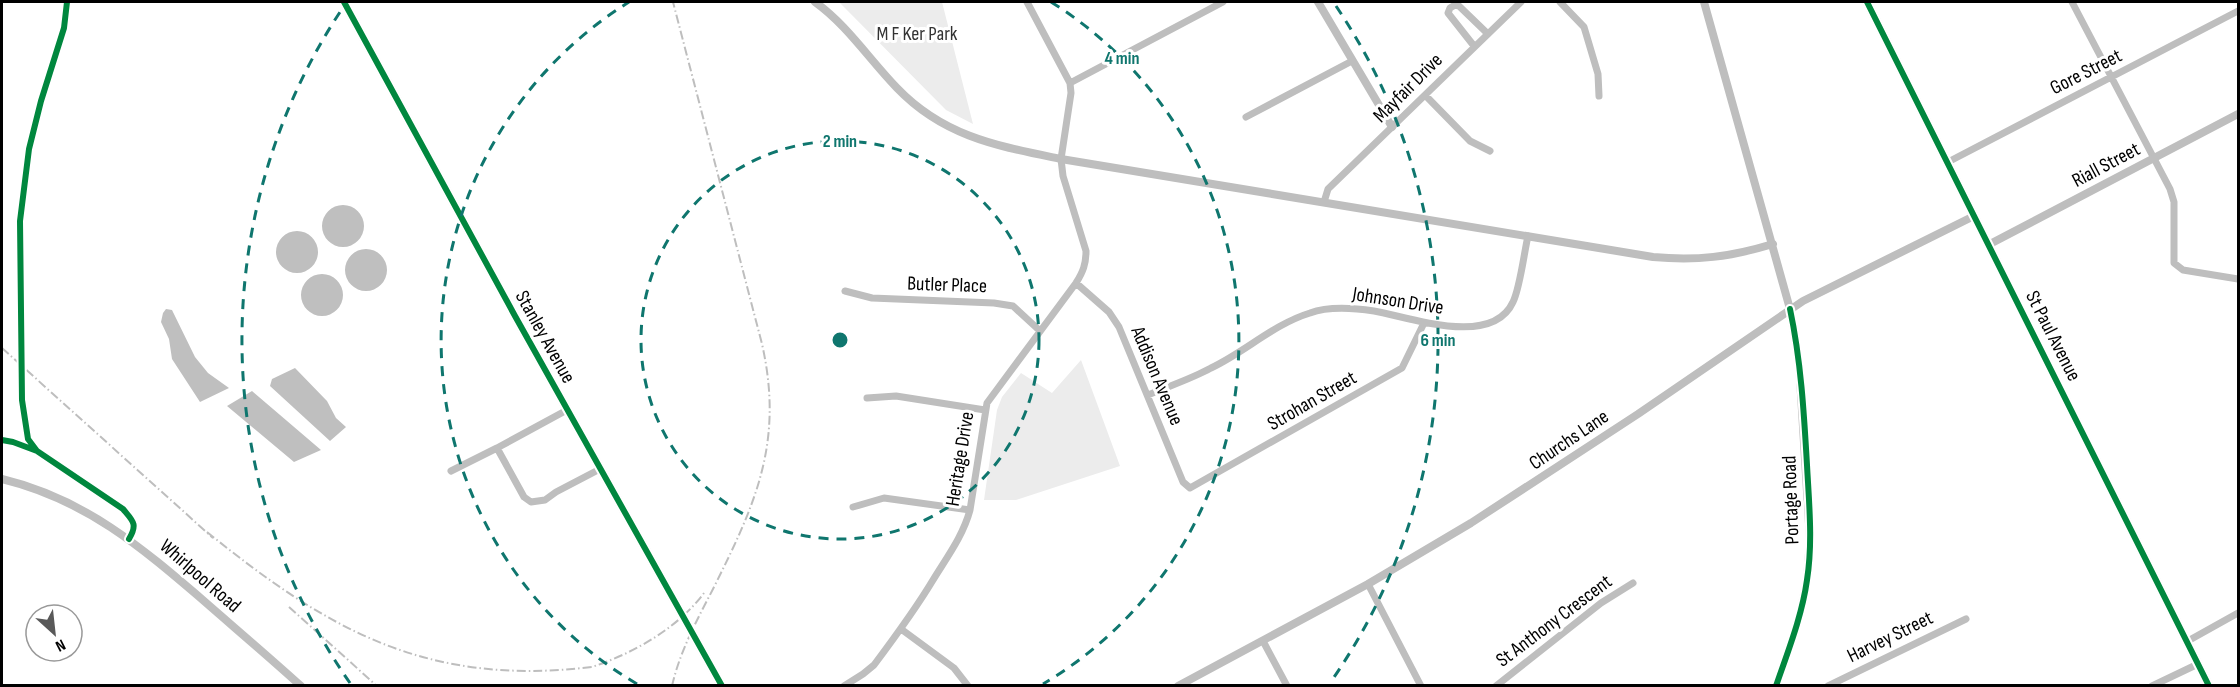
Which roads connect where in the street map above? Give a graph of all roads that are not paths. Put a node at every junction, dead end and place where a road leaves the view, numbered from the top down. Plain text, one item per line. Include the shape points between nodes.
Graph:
1 (344, 2) edge
2 (815, 2) edge
3 (1027, 2) edge
4 (1223, 2) edge
5 (1318, 2) edge
6 (1521, 2) edge
7 (1560, 2) edge
8 (1704, 2) edge
9 (1867, 2) edge
10 (2072, 2) edge
11 (2238, 11) edge
12 (1488, 34) junction
13 (1474, 46) junction
14 (1352, 61) junction
15 (2111, 78) junction
16 (1070, 83) junction
17 (1425, 95) junction
18 (1599, 96) dead end
19 (2238, 114) edge
20 (1246, 117) dead end
21 (1392, 127) junction
22 (1490, 151) dead end
23 (2154, 158) junction
24 (1061, 159) junction
25 (1948, 162) junction
26 (1324, 202) junction
27 (1974, 216) junction
28 (1528, 236) junction
29 (1773, 244) junction
30 (1988, 245) junction
31 (2238, 279) edge
32 (1076, 283) junction
33 (845, 291) dead end
34 (1790, 309) junction
35 (1424, 323) junction
36 (1039, 330) junction
37 (1148, 395) junction
38 (867, 398) dead end
39 (567, 410) junction
40 (985, 410) junction
41 (498, 448) junction
42 (600, 470) junction
43 (451, 471) dead end
44 (2, 480) edge
45 (1196, 486) joint
46 (853, 507) dead end
47 (970, 510) junction
48 (1633, 583) dead end
49 (1368, 584) junction
50 (2238, 613) edge
51 (1966, 619) dead end
52 (901, 629) junction
53 (1263, 641) junction
54 (2186, 642) junction
55 (2198, 664) junction
56 (301, 686) edge
57 (722, 686) edge
58 (844, 686) edge
59 (968, 686) edge
60 (1178, 686) edge
61 (1287, 686) edge
62 (1420, 686) edge
63 (1496, 686) edge
64 (1776, 686) edge
65 (1828, 686) edge
66 (2152, 686) edge
67 (2209, 686) edge

1 - 39 main road, Stanley Avenue
2 - 24 street via 845,28 913,102 967,136
3 - 16 street
4 - 16 street
5 - 14 street
6 - 12 street, Mayfair Drive
7 - 18 street via 1584,27 1598,74
8 - 29 street, Portage Road
9 - 25 main road, St Paul Avenue
10 - 15 street
11 - 15 street, Gore Street
12 - 13 street, Mayfair Drive
12 - 13 street via 1459,6 1450,8 1451,19
13 - 17 street, Mayfair Drive
14 - 20 street
14 - 21 street
15 - 23 street
15 - 25 street, Gore Street
16 - 24 street, Heritage Drive
17 - 21 street, Mayfair Drive
17 - 22 street via 1470,141
19 - 23 street, Riall Street
21 - 26 street, Mayfair Drive via 1328,189
23 - 30 street, Riall Street
23 - 31 street via 2174,202 2174,263
24 - 26 street
24 - 32 street, Heritage Drive via 1086,250 1086,262
25 - 27 main road, St Paul Avenue
26 - 28 street
27 - 30 main road, St Paul Avenue
27 - 34 street, Churchs Lane
28 - 29 street via 1653,257 1710,259
28 - 35 street, Johnson Drive via 1513,302 1505,313 1475,327
29 - 34 street, Portage Road
30 - 54 main road, St Paul Avenue
32 - 36 street, Heritage Drive
32 - 37 street, Addison Avenue via 1114,319
33 - 36 street, Butler Place via 872,298 1013,306
34 - 49 street, Churchs Lane via 1518,494
34 - 64 street, Portage Road via 1799,362 1810,540 1801,609
35 - 37 street, Johnson Drive via 1372,311 1339,308 1312,312 1286,323 1212,368
35 - 45 street, Strohan Street via 1402,368
36 - 40 street, Heritage Drive
37 - 45 street, Addison Avenue via 1183,482 1190,488
38 - 40 street via 896,396
39 - 41 street
39 - 42 main road, Stanley Avenue
40 - 47 street, Heritage Drive
41 - 42 street via 524,497 531,502 545,500
41 - 43 street
42 - 57 main road, Stanley Avenue
44 - 56 street, Whirlpool Road via 67,502 114,528 157,560
46 - 47 street via 884,498
47 - 52 street, Heritage Drive via 956,543
48 - 63 street, St Anthony Crescent via 1601,603
49 - 53 street, Churchs Lane
49 - 62 street
50 - 54 street
51 - 65 street, Harvey Street
52 - 58 street, Heritage Drive via 874,665
52 - 59 street via 954,668
53 - 60 street, Churchs Lane
53 - 61 street
54 - 55 main road, St Paul Avenue
55 - 66 street
55 - 67 main road, St Paul Avenue

